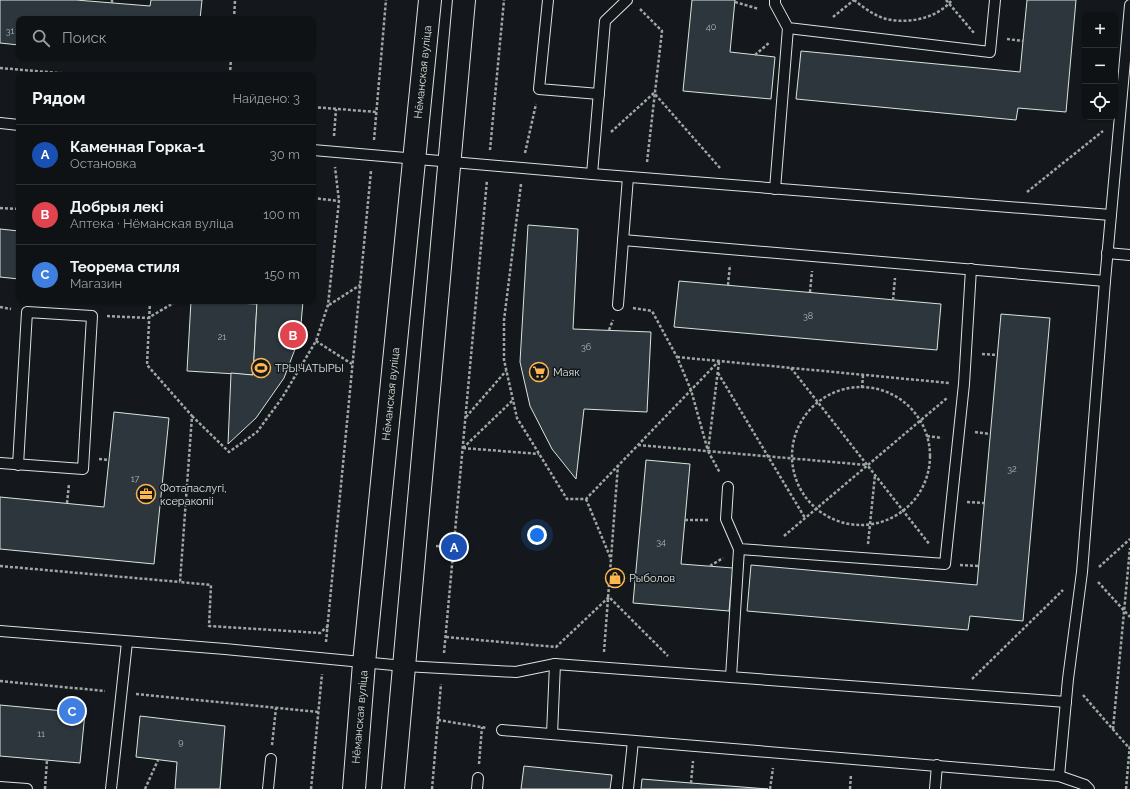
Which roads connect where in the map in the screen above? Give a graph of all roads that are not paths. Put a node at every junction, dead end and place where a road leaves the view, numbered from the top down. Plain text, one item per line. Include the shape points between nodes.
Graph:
1 (430, 0) edge
2 (464, 0) edge
3 (548, 0) edge
4 (627, 0) edge
5 (776, 0) edge
6 (995, 0) edge
7 (1130, 5) edge
8 (788, 28) junction
9 (599, 94) junction
10 (0, 123) edge
11 (16, 125) edge
12 (316, 150) edge
13 (414, 159) junction
14 (449, 162) junction
15 (592, 174) junction
16 (628, 177) junction
17 (775, 189) junction
18 (1111, 215) junction
19 (623, 240) junction
20 (1107, 253) junction
21 (1130, 255) edge
22 (971, 269) junction
23 (1105, 281) junction
24 (618, 305) road end
25 (0, 463) edge
26 (18, 465) junction
27 (728, 487) road end
28 (739, 549) junction
29 (0, 631) edge
30 (127, 642) junction
31 (364, 663) junction
32 (555, 664) junction
33 (404, 666) junction
34 (731, 678) junction
35 (1066, 702) junction
36 (502, 730) road end
37 (552, 734) junction
38 (633, 741) junction
39 (271, 759) road end
40 (937, 765) junction
41 (1059, 776) junction
42 (478, 778) road end
43 (0, 787) edge
44 (26, 789) edge
45 (111, 789) edge
46 (268, 789) edge
47 (354, 789) edge
48 (394, 789) edge
49 (477, 789) edge
50 (628, 789) edge
51 (935, 789) edge
52 (1089, 789) edge

1 - 13 main road, Нёманская вуліца
2 - 14 main road
3 - 9 lane via 539,89
4 - 9 lane via 605,21
5 - 8 lane via 775,4
6 - 8 lane via 990,52
7 - 18 lane
8 - 17 lane
9 - 15 lane
10 - 11 lane
12 - 13 lane
13 - 14 lane
13 - 31 main road, Нёманская вуліца
14 - 15 lane
14 - 33 main road
15 - 16 lane
16 - 17 lane
16 - 19 lane
17 - 18 lane
18 - 20 lane
19 - 22 lane
19 - 24 lane
20 - 21 lane
20 - 23 lane
22 - 23 lane
22 - 28 lane via 964,384 945,564
23 - 35 lane via 1082,572
25 - 26 lane
26 - 26 lane via 83,469 92,316 27,312
27 - 28 lane via 726,520
28 - 34 lane
29 - 30 lane
30 - 31 lane
30 - 45 lane
31 - 33 lane
31 - 47 main road, Нёманская вуліца
32 - 33 lane via 516,672
32 - 34 lane
32 - 37 lane
33 - 48 main road
34 - 35 lane
35 - 41 lane
36 - 37 lane
37 - 38 lane
38 - 40 lane
38 - 50 lane
39 - 46 lane
40 - 41 lane
40 - 51 lane
41 - 52 lane via 1085,785
42 - 49 lane
43 - 44 lane

